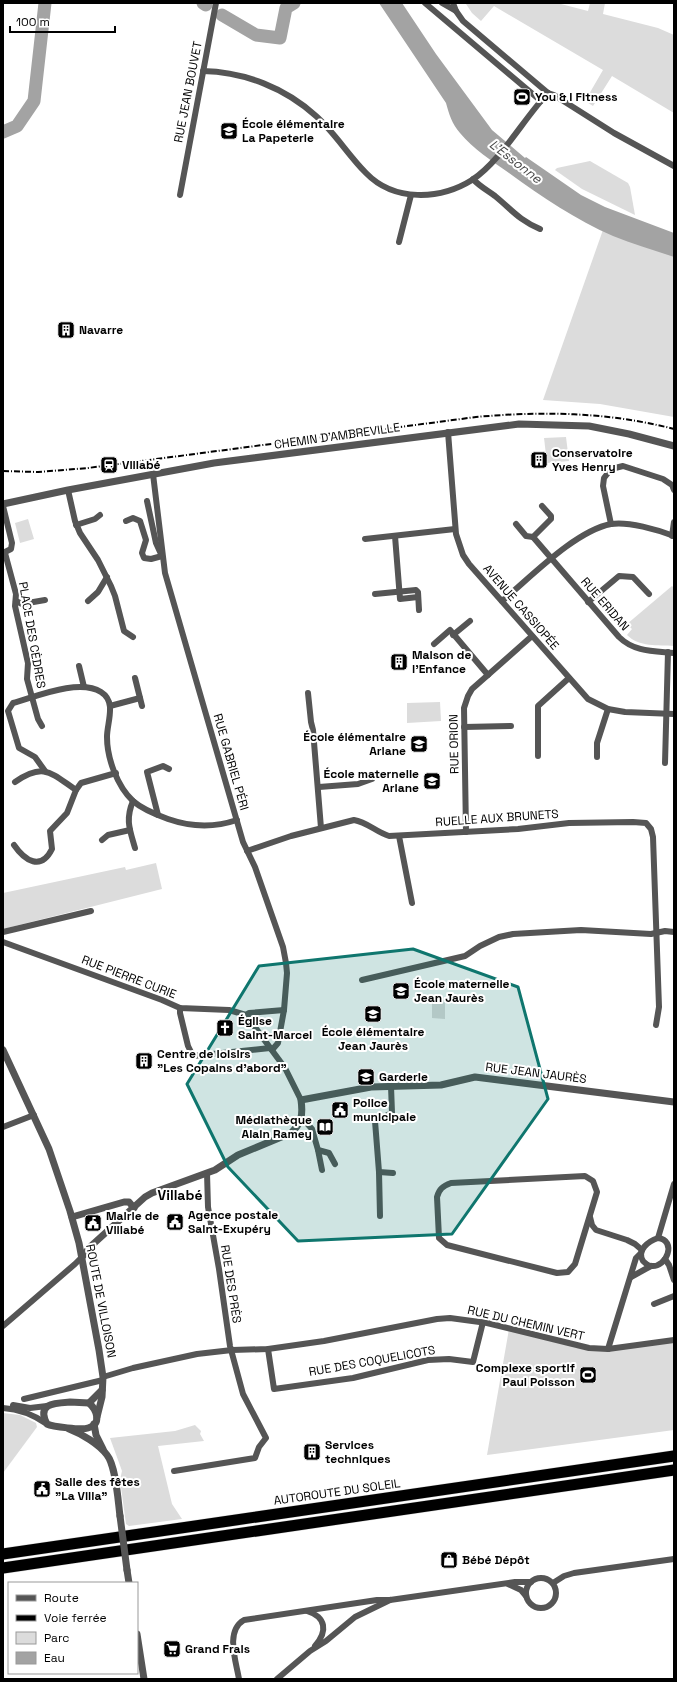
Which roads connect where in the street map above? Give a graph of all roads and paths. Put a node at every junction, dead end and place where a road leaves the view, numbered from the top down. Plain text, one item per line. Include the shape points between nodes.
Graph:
1 (216, 3) edge
2 (425, 3) edge
3 (442, 3) edge
4 (454, 3) edge
5 (456, 11) junction
6 (203, 70) junction
7 (548, 93) junction
8 (541, 101) junction
9 (674, 166) edge
10 (472, 179) junction
11 (180, 195) dead end
12 (411, 195) junction
13 (540, 229) dead end
14 (399, 242) dead end
15 (448, 432) junction
16 (674, 446) edge
17 (153, 474) junction
18 (68, 490) junction
19 (674, 490) edge
20 (147, 501) dead end
21 (3, 505) edge
22 (542, 506) dead end
23 (100, 515) dead end
24 (126, 521) dead end
25 (674, 522) edge
26 (516, 524) dead end
27 (611, 524) junction
28 (76, 525) junction
29 (455, 529) junction
30 (395, 536) junction
31 (673, 536) edge
32 (532, 537) junction
33 (366, 539) dead end
34 (4, 553) edge
35 (162, 556) junction
36 (552, 559) junction
37 (107, 578) junction
38 (400, 591) junction
39 (375, 594) dead end
40 (649, 594) dead end
41 (45, 600) dead end
42 (16, 601) junction
43 (88, 601) dead end
44 (502, 602) junction
45 (588, 602) junction
46 (418, 610) dead end
47 (470, 620) dead end
48 (453, 635) junction
49 (532, 636) junction
50 (133, 637) dead end
51 (434, 644) dead end
52 (671, 652) edge
53 (79, 666) dead end
54 (488, 675) junction
55 (135, 678) dead end
56 (569, 678) junction
57 (84, 687) junction
58 (308, 693) dead end
59 (32, 698) junction
60 (140, 698) junction
61 (110, 706) junction
62 (142, 706) dead end
63 (608, 709) junction
64 (667, 714) junction
65 (674, 714) edge
66 (42, 726) dead end
67 (511, 726) dead end
68 (464, 727) junction
69 (538, 756) dead end
70 (597, 757) dead end
71 (665, 763) dead end
72 (169, 769) dead end
73 (45, 771) junction
74 (116, 773) junction
75 (372, 779) dead end
76 (15, 782) dead end
77 (319, 787) junction
78 (76, 790) junction
79 (133, 801) junction
80 (158, 815) junction
81 (237, 820) junction
82 (321, 828) junction
83 (130, 830) junction
84 (466, 832) junction
85 (399, 836) junction
86 (102, 840) dead end
87 (14, 845) dead end
88 (135, 848) dead end
89 (247, 851) junction
90 (412, 903) dead end
91 (91, 911) dead end
92 (3, 932) edge
93 (674, 932) edge
94 (655, 933) junction
95 (3, 942) edge
96 (362, 980) dead end
97 (180, 1008) junction
98 (284, 1010) junction
99 (246, 1015) junction
100 (656, 1025) dead end
101 (271, 1049) junction
102 (3, 1050) edge
103 (391, 1086) junction
104 (301, 1100) junction
105 (674, 1102) edge
106 (34, 1115) junction
107 (302, 1118) junction
108 (3, 1126) edge
109 (318, 1150) junction
110 (335, 1164) dead end
111 (322, 1170) dead end
112 (380, 1172) junction
113 (207, 1173) junction
114 (394, 1173) dead end
115 (674, 1184) edge
116 (134, 1208) junction
117 (380, 1216) dead end
118 (72, 1217) junction
119 (590, 1217) junction
120 (596, 1230) junction
121 (583, 1237) junction
122 (658, 1238) junction
123 (671, 1243) edge
124 (642, 1251) junction
125 (82, 1257) junction
126 (665, 1259) junction
127 (651, 1266) junction
128 (631, 1277) junction
129 (674, 1280) edge
130 (674, 1296) edge
131 (654, 1304) dead end
132 (483, 1322) junction
133 (3, 1326) edge
134 (674, 1340) edge
135 (268, 1349) junction
136 (608, 1349) junction
137 (232, 1350) junction
138 (103, 1378) junction
139 (102, 1390) junction
140 (24, 1398) dead end
141 (89, 1403) junction
142 (3, 1404) edge
143 (47, 1406) junction
144 (3, 1408) edge
145 (95, 1420) junction
146 (47, 1424) junction
147 (67, 1428) junction
148 (104, 1451) junction
149 (674, 1456) edge
150 (174, 1470) dead end
151 (674, 1470) edge
152 (3, 1554) edge
153 (674, 1559) edge
154 (3, 1568) edge
155 (129, 1582) edge
156 (530, 1582) junction
157 (554, 1583) junction
158 (508, 1584) junction
159 (526, 1597) junction
160 (390, 1600) junction
161 (305, 1610) junction
162 (138, 1640) edge
163 (310, 1651) junction
164 (144, 1679) edge
165 (239, 1679) edge
166 (277, 1679) edge

1 - 6 street, RUE JEAN BOUVET
2 - 8 street
3 - 5 street
4 - 5 street
5 - 7 street via 467,24
6 - 11 street, RUE JEAN BOUVET
6 - 12 street via 242,75 286,94 325,125 372,179 391,189
7 - 8 street
7 - 9 street via 554,94 620,137
8 - 10 street via 490,163
10 - 12 street via 445,193
10 - 13 street via 520,219
12 - 14 street
15 - 16 street, CHEMIN D'AMBREVILLE via 519,424 575,424 609,429
15 - 17 street, CHEMIN D'AMBREVILLE via 214,463
15 - 29 street, AVENUE CASSIOPÉE
17 - 18 street, CHEMIN D'AMBREVILLE
17 - 35 street, RUE GABRIEL PÉRI
18 - 21 street, CHEMIN D'AMBREVILLE
18 - 28 street
19 - 27 street via 672,485 663,479 623,466 611,469 604,478 603,486
20 - 35 street via 156,544
21 - 34 street via 12,543 11,549
22 - 32 street via 551,516 551,520
23 - 28 street via 95,520
24 - 35 street via 133,518 140,521 146,540 142,553 144,558
25 - 31 street
26 - 32 street, RUE ERIDAN via 526,536
27 - 31 street via 634,526
27 - 36 street via 592,530
28 - 37 street
29 - 30 street
29 - 44 street, AVENUE CASSIOPÉE via 463,555
30 - 33 street
30 - 38 street
32 - 36 street, RUE ERIDAN
34 - 42 street, PLACE DES CÈDRES
35 - 81 street, RUE GABRIEL PÉRI
36 - 44 street
36 - 45 street, RUE ERIDAN
37 - 43 street
37 - 50 street via 115,596 124,631
38 - 39 street
38 - 46 street via 400,599 418,597
40 - 45 street via 633,577 619,576
41 - 42 street via 22,604
42 - 59 street, PLACE DES CÈDRES
44 - 49 street, AVENUE CASSIOPÉE
45 - 52 street, RUE ERIDAN via 629,646 640,650
47 - 48 street
48 - 51 street via 450,630
48 - 54 street
49 - 54 street, RUE ORION
49 - 56 street, AVENUE CASSIOPÉE
52 - 64 street
53 - 57 street
54 - 68 street, RUE ORION via 468,696 464,708
55 - 60 street
56 - 63 street, AVENUE CASSIOPÉE via 588,699
56 - 69 street via 538,706
57 - 59 street via 73,686
57 - 61 street via 100,691 106,696
58 - 77 street
59 - 66 street, PLACE DES CÈDRES
59 - 73 street via 13,703 8,711 19,748 35,757
60 - 61 street
60 - 62 street
61 - 74 street via 107,737 109,754
63 - 64 street, AVENUE CASSIOPÉE
63 - 70 street via 597,743
64 - 65 street, AVENUE CASSIOPÉE
64 - 71 street
67 - 68 street
68 - 84 street, RUE ORION
72 - 80 street via 163,766 147,772
73 - 76 street via 27,775
73 - 78 street
74 - 78 street via 81,783
74 - 79 street
75 - 77 street via 358,784
77 - 82 street
78 - 87 street via 65,817 50,830 52,849 42,861 32,861
79 - 80 street
79 - 83 street via 128,817
80 - 81 street via 182,824 198,826
81 - 89 street, RUE GABRIEL PÉRI
82 - 85 street, RUELLE AUX BRUNETS via 354,820 362,821 382,834
82 - 89 street, RUELLE AUX BRUNETS
83 - 86 street via 108,835
83 - 88 street
84 - 85 street, RUELLE AUX BRUNETS
84 - 94 street, RUELLE AUX BRUNETS via 569,823 646,823 653,837
85 - 90 street
89 - 98 street, RUE GABRIEL PÉRI via 283,947 286,963
91 - 92 street
93 - 94 street
94 - 96 street via 581,930 513,934 499,937 465,956
94 - 100 street via 659,1007
95 - 97 street, RUE PIERRE CURIE
97 - 99 street, RUE PIERRE CURIE via 230,1010
97 - 101 street via 188,1046 193,1056
98 - 99 street
98 - 101 street, RUE GABRIEL PÉRI via 278,1044
99 - 101 street
101 - 104 street via 285,1068
102 - 106 street, ROUTE DE VILLOISON
103 - 104 street, RUE JEAN JAURÈS via 371,1087
103 - 105 street, RUE JEAN JAURÈS via 441,1085 470,1078 482,1078
103 - 112 street via 392,1113 375,1121
104 - 107 street
106 - 108 street
106 - 118 street, ROUTE DE VILLOISON via 49,1149
107 - 109 street via 312,1129
107 - 113 street via 291,1133 238,1155
109 - 110 street via 329,1153
109 - 111 street
112 - 114 street
112 - 117 street
113 - 116 street via 152,1193
113 - 137 street, RUE DES PRÈS via 208,1207
115 - 122 street
116 - 118 street via 129,1202 124,1202
116 - 125 street
118 - 125 street, ROUTE DE VILLOISON
119 - 120 street
119 - 121 street
119 - 121 street via 597,1192 593,1181 585,1176 451,1183 441,1187 438,1192 438,1234 448,1245 563,1274 575,1264
120 - 121 street
120 - 124 street via 627,1240
122 - 123 street
122 - 124 street
123 - 126 street
124 - 127 street via 642,1260
124 - 128 street via 636,1258
125 - 133 street
125 - 138 street, ROUTE DE VILLOISON
126 - 127 street
126 - 129 street
127 - 128 street
128 - 136 street
130 - 131 street
132 - 135 street, RUE DU CHEMIN VERT via 437,1319
132 - 135 street, RUE DES COQUELICOTS via 473,1362 428,1360 353,1378 274,1389
132 - 136 street, RUE DU CHEMIN VERT via 589,1348
134 - 136 street, RUE DU CHEMIN VERT
135 - 137 street, RUE DU CHEMIN VERT
137 - 138 street, RUE DU CHEMIN VERT via 182,1357
137 - 150 street, RUE DES PRÈS via 243,1394 266,1438 255,1458
138 - 139 street, ROUTE DE VILLOISON
138 - 140 street, RUE DU CHEMIN VERT
139 - 141 street
139 - 145 street, ROUTE DE VILLOISON
141 - 143 street via 52,1403
141 - 145 street via 96,1411
142 - 143 street via 30,1408
143 - 146 street via 44,1413
144 - 146 street via 34,1416
145 - 147 street via 88,1428
145 - 148 street, ROUTE DE VILLOISON via 96,1435
146 - 147 street
147 - 148 street, ROUTE DE VILLOISON
148 - 155 street, ROUTE DE VILLOISON, bridge via 112,1465
149 - 152 highway, AUTOROUTE DU SOLEIL
151 - 154 highway
153 - 157 street via 574,1574 564,1576
156 - 157 street via 545,1578
156 - 158 street
156 - 159 street
157 - 159 street via 556,1600 547,1608 534,1607
158 - 159 street via 521,1590
158 - 160 street
160 - 161 street
160 - 163 street via 355,1617
161 - 163 street via 315,1613 324,1627 323,1635
161 - 165 street via 248,1619 238,1624 233,1638
162 - 164 street
163 - 166 street

